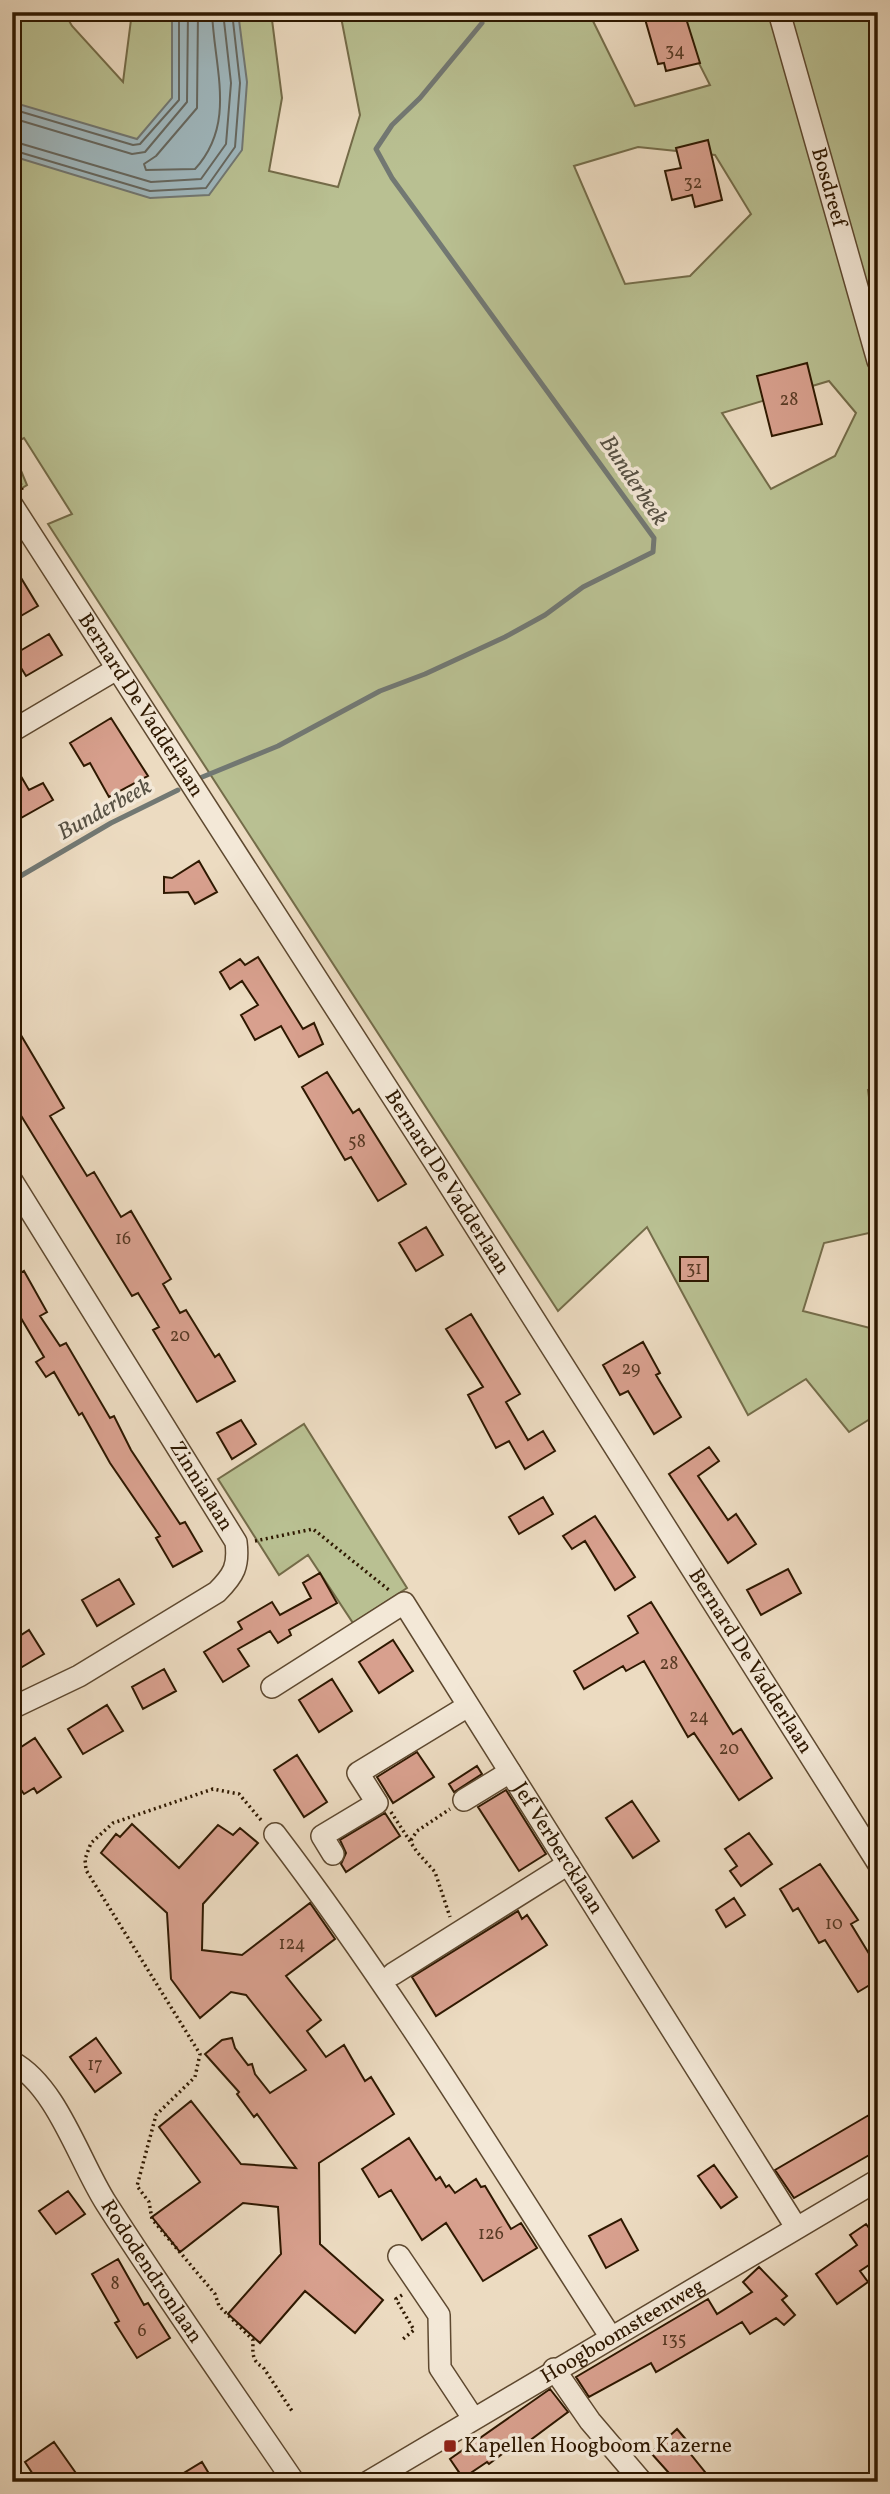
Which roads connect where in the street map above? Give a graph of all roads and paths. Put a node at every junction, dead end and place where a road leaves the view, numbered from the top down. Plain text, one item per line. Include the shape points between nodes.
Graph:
1 (779, 12) edge
2 (878, 361) edge
3 (12, 505) edge
4 (115, 670) junction
5 (12, 731) edge
6 (12, 1181) edge
7 (236, 1542) junction
8 (404, 1603) junction
9 (272, 1687) dead end
10 (468, 1706) junction
11 (12, 1708) edge
12 (510, 1772) junction
13 (464, 1800) joint
14 (377, 1802) junction
15 (275, 1834) joint
16 (411, 1840) junction
17 (333, 1854) dead end
18 (878, 1863) edge
19 (568, 1864) junction
20 (458, 1933) junction
21 (393, 1975) dead end
22 (12, 2062) edge
23 (878, 2180) edge
24 (796, 2227) junction
25 (399, 2256) dead end
26 (418, 2285) junction
27 (610, 2336) junction
28 (403, 2339) dead end
29 (554, 2369) junction
30 (292, 2411) dead end
31 (473, 2418) junction
32 (294, 2482) edge
33 (368, 2482) edge
34 (642, 2482) edge

1 - 2 street, Bosdreef
3 - 4 street, Bernard De Vadderlaan
4 - 5 street
4 - 18 street, Bernard De Vadderlaan via 442,1173
6 - 7 street, Zinnialaan
7 - 8 path via 313,1529
7 - 11 street, Zinnialaan via 234,1575 217,1592 79,1676
8 - 9 street
8 - 10 street, Jef Verbercklaan
10 - 12 street, Jef Verbercklaan
10 - 14 street via 358,1773
12 - 13 street
12 - 19 street, Jef Verbercklaan
13 - 16 path
14 - 16 path via 385,1803
14 - 17 street via 322,1836
15 - 27 street via 332,1909
15 - 30 path via 239,1794 214,1789 113,1823 91,1843 85,1859 86,1870 200,2053 195,2077 156,2115 137,2186 149,2202 152,2219 215,2294 219,2306 253,2340 256,2363
16 - 20 path via 435,1872
19 - 20 street
19 - 24 street, Jef Verbercklaan
20 - 21 street
22 - 32 street, Rododendronlaan via 43,2088 104,2200
23 - 24 street, Hoogboomsteenweg
24 - 27 street, Hoogboomsteenweg
25 - 26 street
26 - 28 path via 396,2300 414,2330
26 - 31 street via 439,2315 440,2368
27 - 29 street, Hoogboomsteenweg
29 - 31 street, Hoogboomsteenweg
29 - 34 street via 590,2421
31 - 33 street, Hoogboomsteenweg

